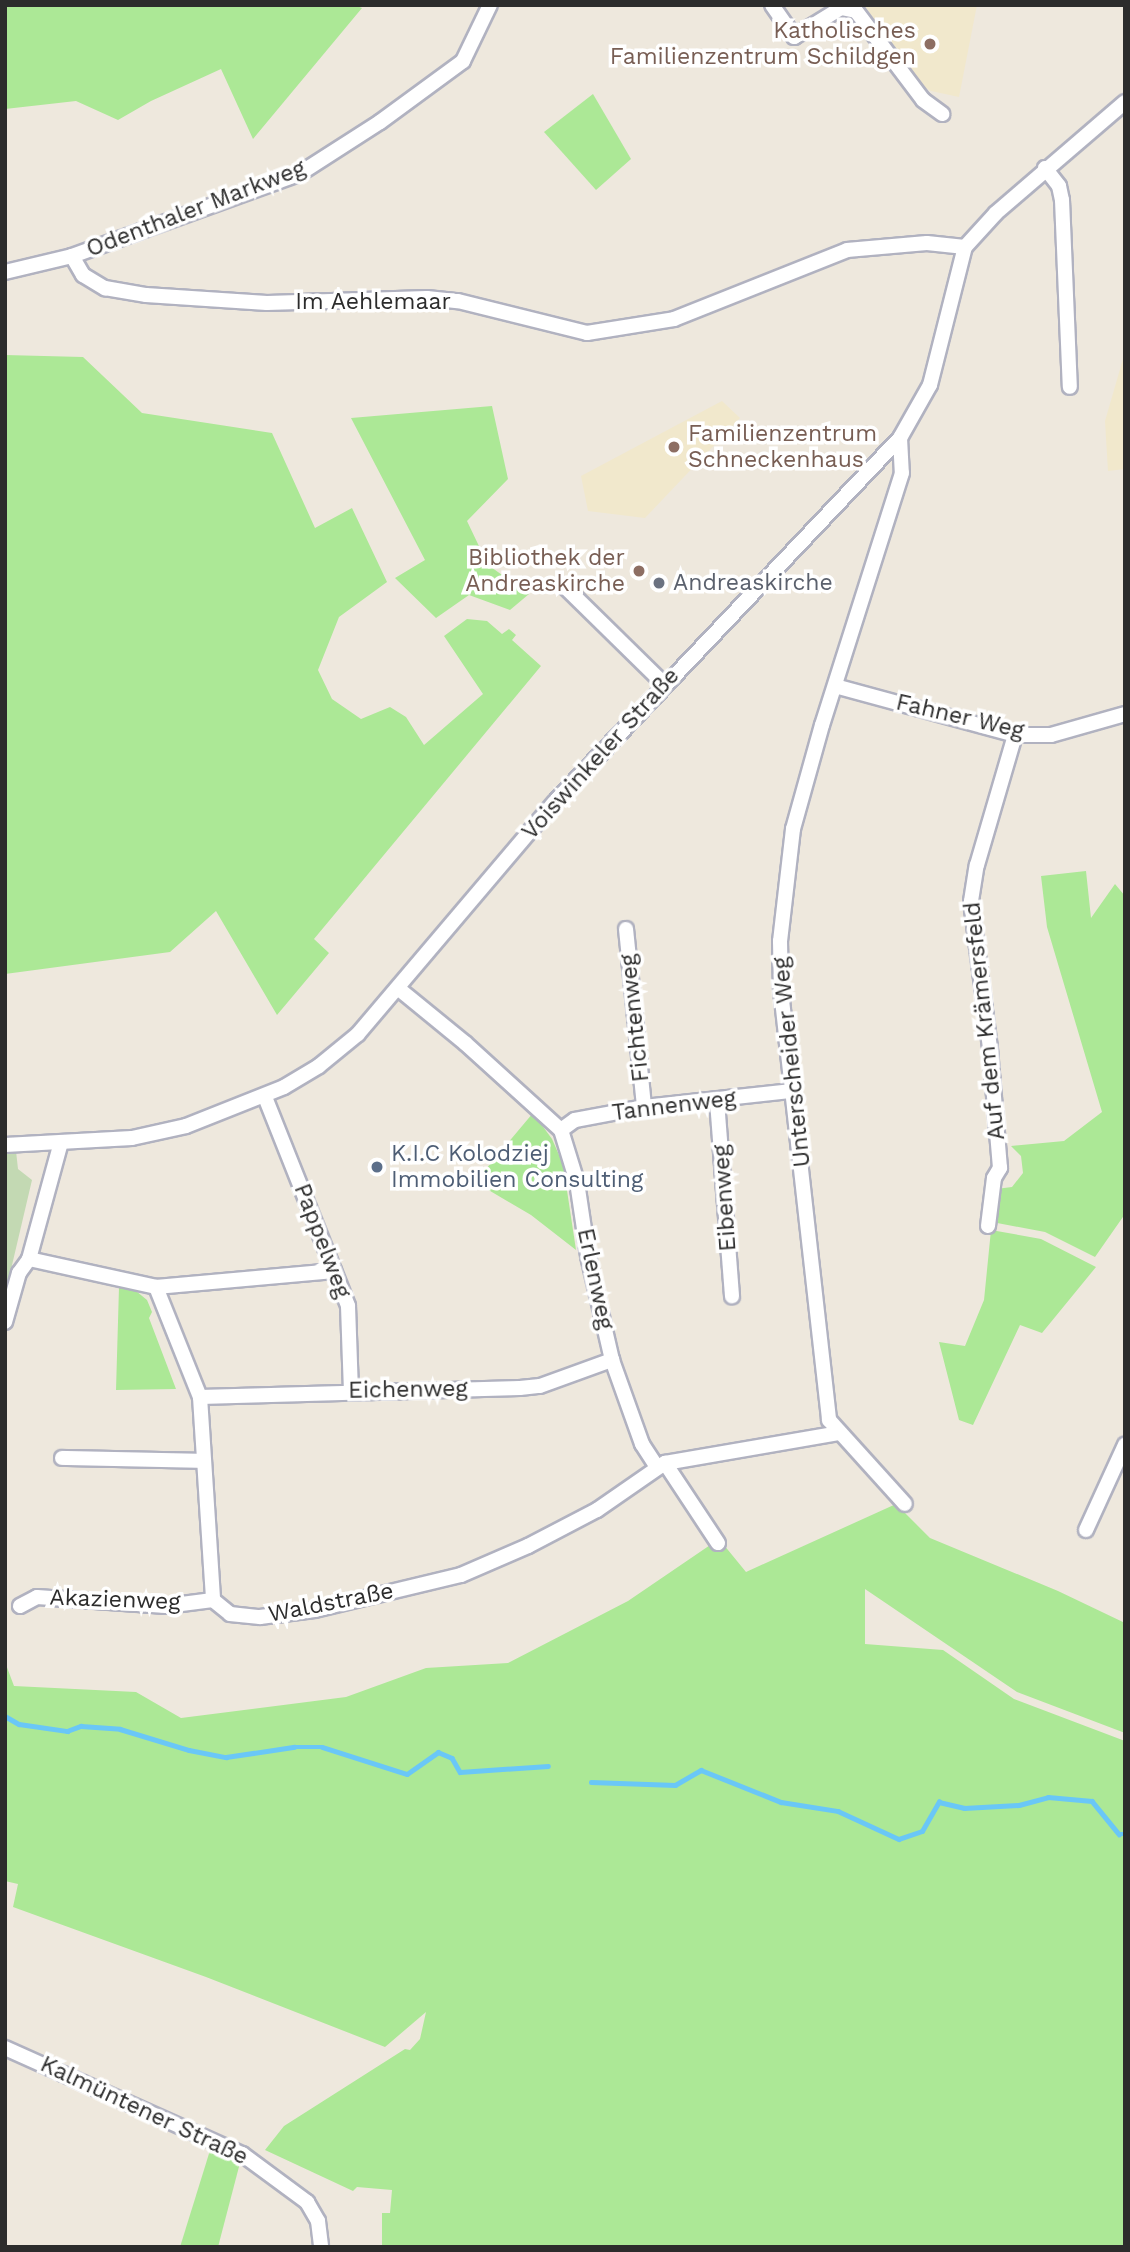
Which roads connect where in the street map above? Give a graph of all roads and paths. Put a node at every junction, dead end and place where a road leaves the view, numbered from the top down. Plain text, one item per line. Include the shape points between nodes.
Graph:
1 (490, 5) edge
2 (772, 5) edge
3 (1125, 102) edge
4 (942, 114) dead end
5 (1045, 168) junction
6 (965, 247) junction
7 (72, 256) junction
8 (5, 272) edge
9 (1070, 387) dead end
10 (900, 438) junction
11 (565, 587) dead end
12 (664, 684) junction
13 (835, 686) junction
14 (1125, 714) edge
15 (1015, 735) junction
16 (626, 929) dead end
17 (399, 989) junction
18 (792, 1091) junction
19 (265, 1097) junction
20 (717, 1101) junction
21 (644, 1107) junction
22 (561, 1130) junction
23 (61, 1142) junction
24 (5, 1145) edge
25 (988, 1226) dead end
26 (29, 1259) junction
27 (334, 1271) junction
28 (156, 1287) junction
29 (732, 1296) dead end
30 (5, 1322) edge
31 (612, 1360) junction
32 (351, 1392) junction
33 (200, 1397) junction
34 (838, 1433) junction
35 (1125, 1445) edge
36 (62, 1458) dead end
37 (202, 1461) junction
38 (661, 1465) junction
39 (905, 1504) dead end
40 (1086, 1530) dead end
41 (718, 1543) dead end
42 (213, 1600) junction
43 (20, 1606) dead end
44 (5, 2048) edge
45 (321, 2247) edge

1 - 7 street, Odenthaler Markweg via 463,61 299,174
2 - 4 street via 794,37 841,8 856,11 923,100
3 - 5 street, Voiswinkeler Straße
5 - 6 street, Voiswinkeler Straße
5 - 9 street via 1059,186 1062,200
6 - 7 street, Im Aehlemaar via 927,243 847,250 674,319 587,333 427,298 267,303 146,295 105,288 83,275
6 - 10 street, Voiswinkeler Straße via 930,385
7 - 8 street, Odenthaler Markweg
10 - 12 street, Voiswinkeler Straße
10 - 13 street, Unterscheider Weg via 902,473
11 - 12 street
12 - 17 street, Voiswinkeler Straße via 555,802
13 - 15 street, Fahner Weg
13 - 18 street, Unterscheider Weg via 793,830 783,899 781,991
14 - 15 street, Fahner Weg via 1051,735
15 - 25 street, Auf dem Krämersfeld via 971,901 1000,1168 994,1178
16 - 21 street, Fichtenweg
17 - 19 street, Voiswinkeler Straße via 337,1052
17 - 22 street
18 - 20 street, Tannenweg
18 - 34 street, Unterscheider Weg via 829,1420
19 - 23 street, Voiswinkeler Straße via 151,1136
19 - 27 street, Pappelweg
20 - 21 street, Tannenweg
20 - 29 street, Eibenweg
21 - 22 street, Tannenweg via 575,1120
22 - 31 street, Erlenweg via 577,1182
23 - 24 street, Voiswinkeler Straße
23 - 26 street
26 - 28 street
26 - 30 street via 19,1273
27 - 28 street
27 - 32 street, Pappelweg via 348,1306
28 - 33 street
31 - 32 street, Eichenweg via 540,1386
31 - 38 street, Erlenweg via 642,1444
32 - 33 street, Eichenweg
33 - 37 street
34 - 38 street, Waldstraße
34 - 39 street, Unterscheider Weg
35 - 40 street
36 - 37 street
37 - 42 street
38 - 41 street
38 - 42 street, Waldstraße via 597,1510 461,1575 315,1611 260,1617 230,1614
42 - 43 street, Akazienweg via 166,1606 37,1597
44 - 45 street, Kalmüntener Straße via 243,2154 310,2205 318,2221

